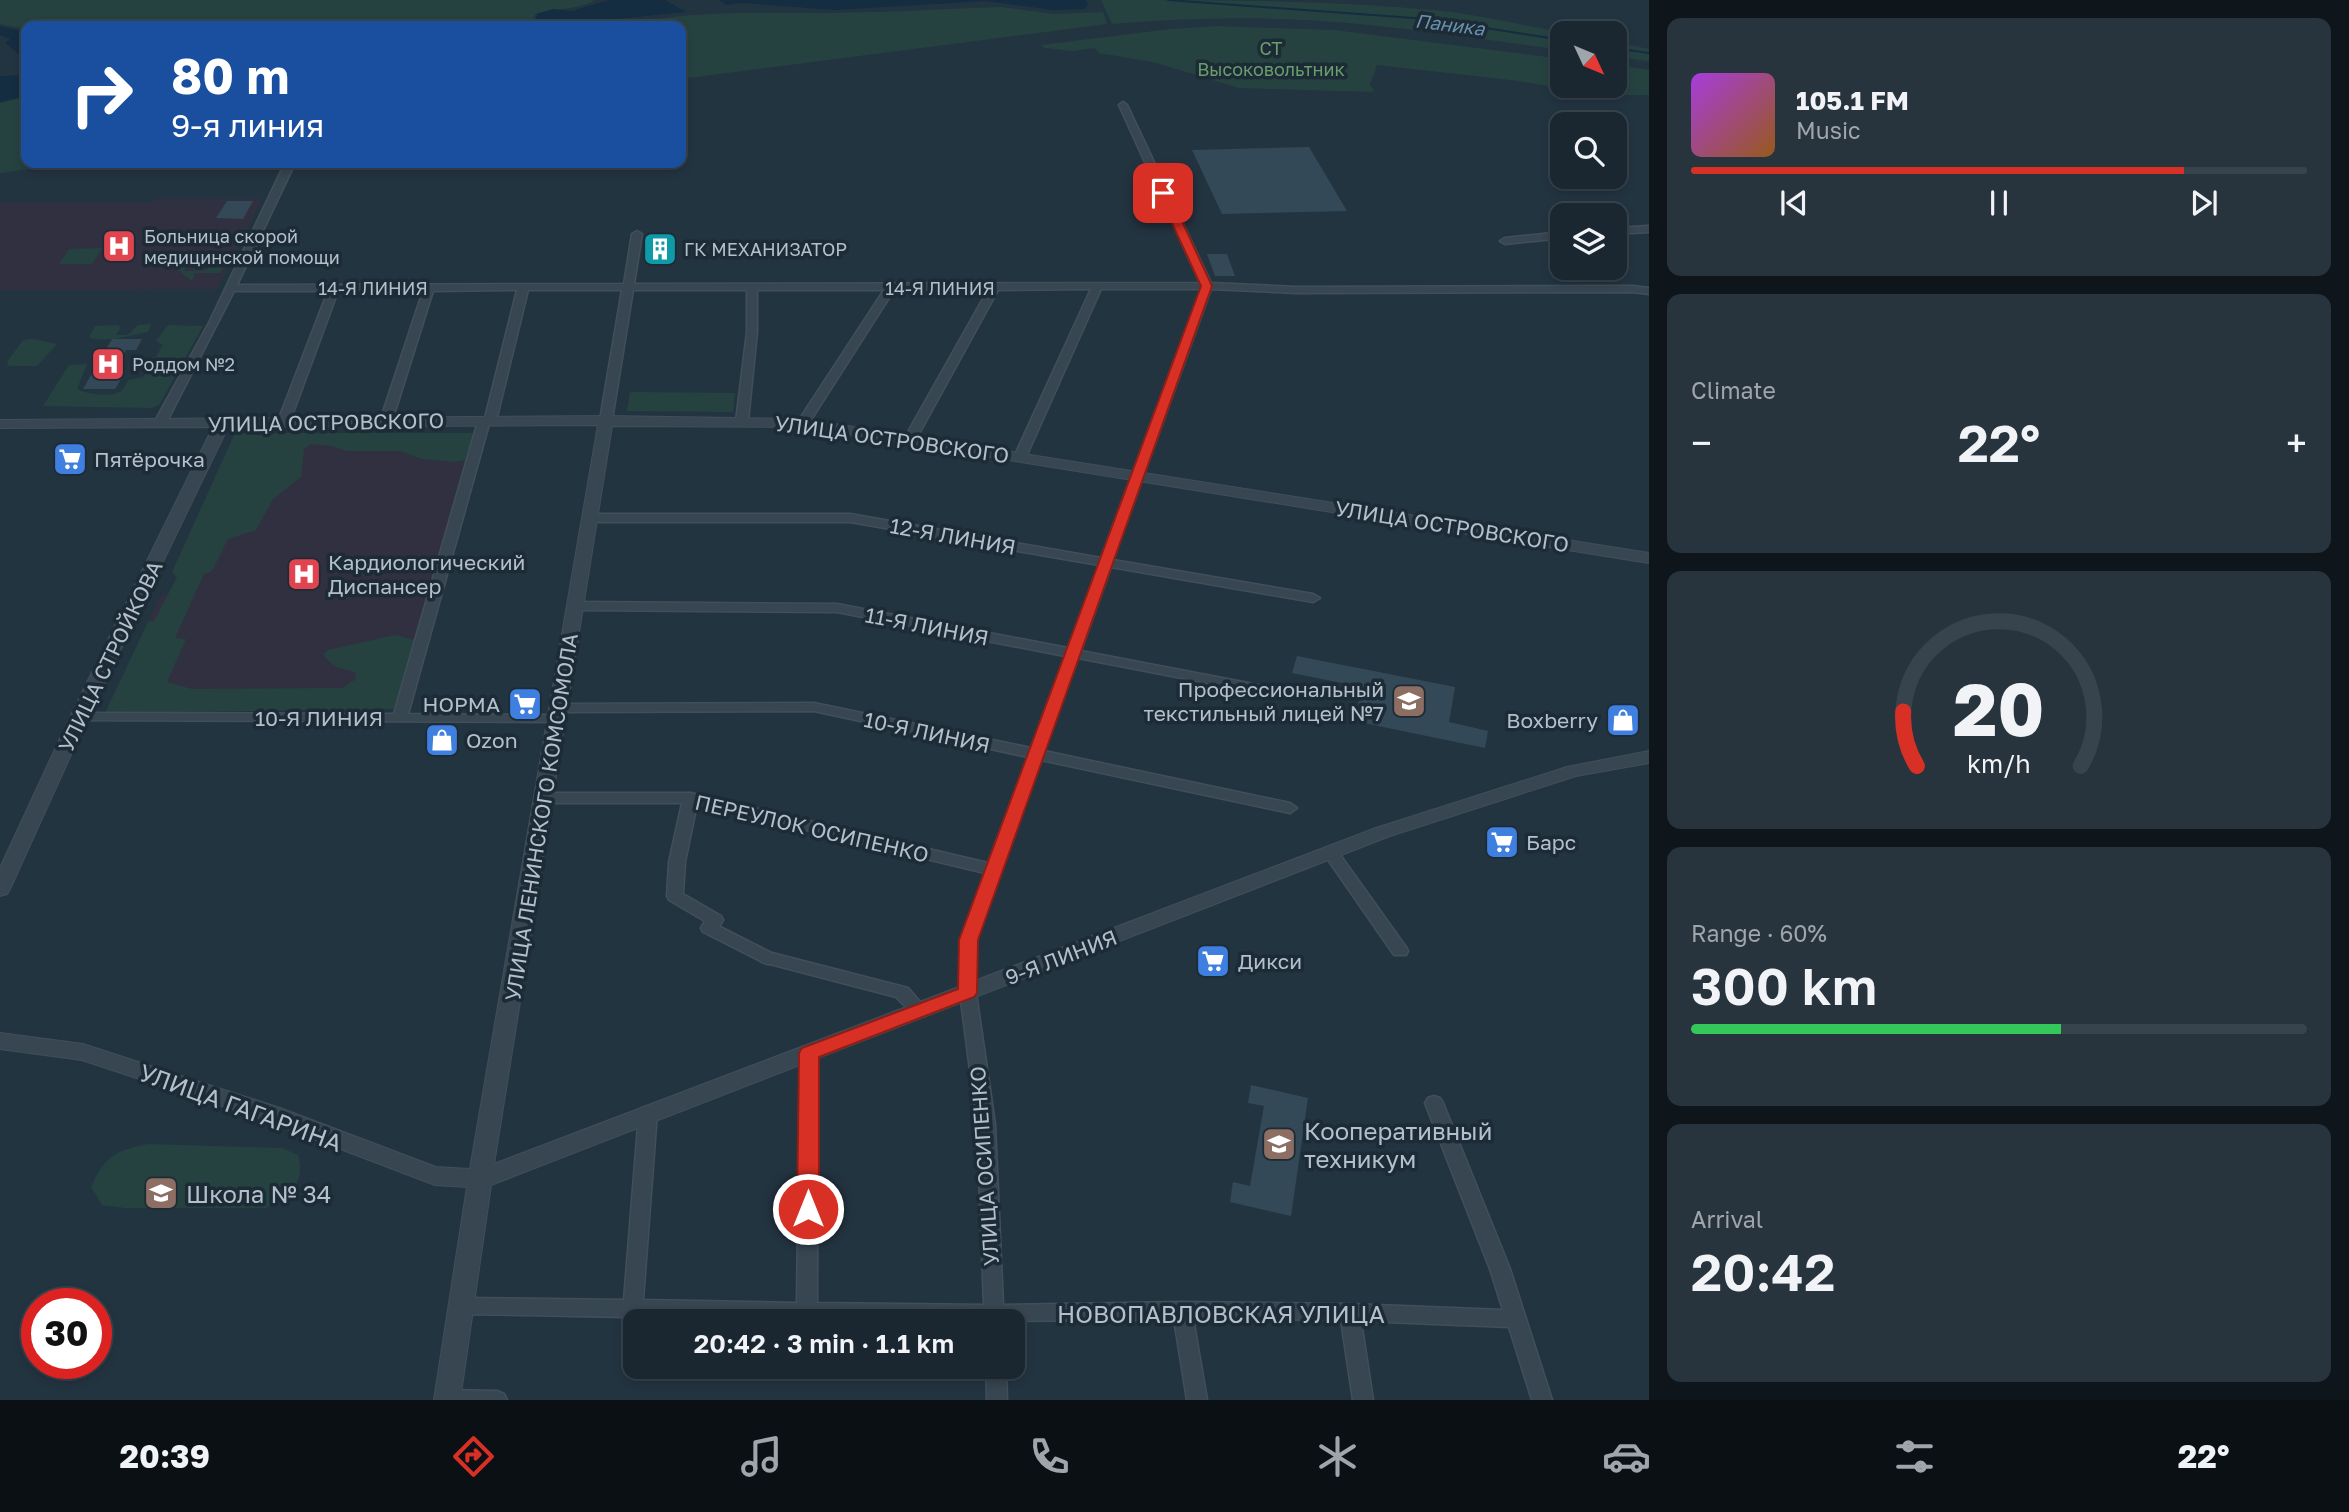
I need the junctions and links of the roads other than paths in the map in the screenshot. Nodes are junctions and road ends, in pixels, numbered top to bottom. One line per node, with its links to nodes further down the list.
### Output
1 (1123, 106): 8 (street)
2 (288, 168): 9 (street)
3 (1649, 229): 4 (street)
4 (1627, 230)
5 (637, 234): 17 (street, УЛИЦА ЛЕНИНСКОГО КОМСОМОЛА)
6 (1550, 236): 7 (street)
7 (1505, 241)
8 (1207, 286): 16 (street, 14-Я ЛИНИЯ); 18 (street, 14-Я ЛИНИЯ); 30 (street, УЛИЦА ОСИПЕНКО)
9 (230, 288): 10 (street, 14-Я ЛИНИЯ); 24 (street)
10 (334, 288): 11 (street, 14-Я ЛИНИЯ); 19 (street)
11 (429, 288): 12 (street, 14-Я ЛИНИЯ); 20 (street)
12 (523, 288): 17 (street, 14-Я ЛИНИЯ); 21 (street)
13 (752, 288): 14 (street, 14-Я ЛИНИЯ); 17 (street, 14-Я ЛИНИЯ); 23 (street)
14 (890, 288): 15 (street, 14-Я ЛИНИЯ); 25 (street)
15 (994, 288): 16 (street, 14-Я ЛИНИЯ); 28 (street)
16 (1097, 288): 29 (street)
17 (627, 289): 22 (street, УЛИЦА ЛЕНИНСКОГО КОМСОМОЛА)
18 (1649, 291)
19 (284, 421): 20 (street, УЛИЦА ОСТРОВСКОГО); 27 (street, УЛИЦА ОСТРОВСКОГО)
20 (386, 421): 21 (street, УЛИЦА ОСТРОВСКОГО)
21 (487, 421): 22 (street, УЛИЦА ОСТРОВСКОГО); 40 (street)
22 (606, 421): 23 (street, УЛИЦА ОСТРОВСКОГО); 31 (street, УЛИЦА ЛЕНИНСКОГО КОМСОМОЛА)
23 (742, 421): 25 (street, УЛИЦА ОСТРОВСКОГО)
24 (160, 423): 26 (street, УЛИЦА ОСТРОВСКОГО); 27 (street, УЛИЦА ОСТРОВСКОГО)
25 (803, 423): 28 (street, УЛИЦА ОСТРОВСКОГО)
26 (0, 424)
27 (222, 424): 39 (street, УЛИЦА СТРОЙКОВА)
28 (909, 439): 29 (street, УЛИЦА ОСТРОВСКОГО)
29 (1020, 457): 30 (street, УЛИЦА ОСТРОВСКОГО)
30 (1138, 476): 32 (street, УЛИЦА ОСТРОВСКОГО); 33 (street, УЛИЦА ОСИПЕНКО)
31 (590, 518): 33 (street, 12-Я ЛИНИЯ); 35 (street, УЛИЦА ЛЕНИНСКОГО КОМСОМОЛА)
32 (1649, 558)
33 (1108, 563): 34 (street, 12-Я ЛИНИЯ); 36 (street, УЛИЦА ОСИПЕНКО)
34 (1313, 598)
35 (576, 606): 36 (street, 11-Я ЛИНИЯ); 38 (street, УЛИЦА ЛЕНИНСКОГО КОМСОМОЛА)
36 (1074, 654): 37 (street, 11-Я ЛИНИЯ); 41 (street, УЛИЦА ОСИПЕНКО)
37 (1275, 692)
38 (559, 714): 40 (street, 10-Я ЛИНИЯ); 41 (street, 10-Я ЛИНИЯ); 43 (street, УЛИЦА ЛЕНИНСКОГО КОМСОМОЛА)
39 (79, 717): 40 (street, 10-Я ЛИНИЯ); 48 (street, УЛИЦА СТРОЙКОВА)
40 (400, 718)
41 (1036, 755): 45 (street, 10-Я ЛИНИЯ); 47 (street, УЛИЦА ОСИПЕНКО)
42 (1649, 757): 46 (street, 9-Я ЛИНИЯ)
43 (545, 798): 44 (street, ПЕРЕУЛОК ОСИПЕНКО); 58 (street, УЛИЦА ЛЕНИНСКОГО КОМСОМОЛА)
44 (691, 798): 47 (street, ПЕРЕУЛОК ОСИПЕНКО); 49 (street)
45 (1290, 808)
46 (1331, 853): 50 (street); 52 (street, 9-Я ЛИНИЯ)
47 (994, 870): 52 (street, УЛИЦА ОСИПЕНКО)
48 (0, 889)
49 (709, 928): 51 (street)
50 (1400, 951)
51 (768, 958): 53 (street)
52 (968, 993): 53 (street, 9-Я ЛИНИЯ); 62 (street, УЛИЦА ОСИПЕНКО)
53 (920, 1011): 55 (street, 9-Я ЛИНИЯ)
54 (0, 1041): 58 (street, УЛИЦА ГАГАРИНА)
55 (809, 1053): 57 (street, 9-Я ЛИНИЯ); 61 (street)
56 (1434, 1103): 66 (street)
57 (648, 1113): 58 (street, 9-Я ЛИНИЯ); 60 (street)
58 (480, 1179): 59 (street, УЛИЦА ЛЕНИНСКОГО КОМСОМОЛА)
59 (462, 1306): 60 (street, НОВОПАВЛОВСКАЯ УЛИЦА); 68 (street, УЛИЦА ЛЕНИНСКОГО КОМСОМОЛА)
60 (634, 1309)
61 (807, 1309)
62 (994, 1309)
63 (1182, 1310): 64 (street, НОВОПАВЛОВСКАЯ УЛИЦА); 65 (street, НОВОПАВЛОВСКАЯ УЛИЦА); 71 (street)
64 (1350, 1312): 66 (street, НОВОПАВЛОВСКАЯ УЛИЦА); 72 (street)
65 (1025, 1317)
66 (1517, 1320): 73 (street)
67 (996, 1379): 70 (street)
68 (447, 1399): 69 (street)
69 (498, 1400)
70 (997, 1400)
71 (1197, 1400)
72 (1363, 1400)
73 (1542, 1400)

